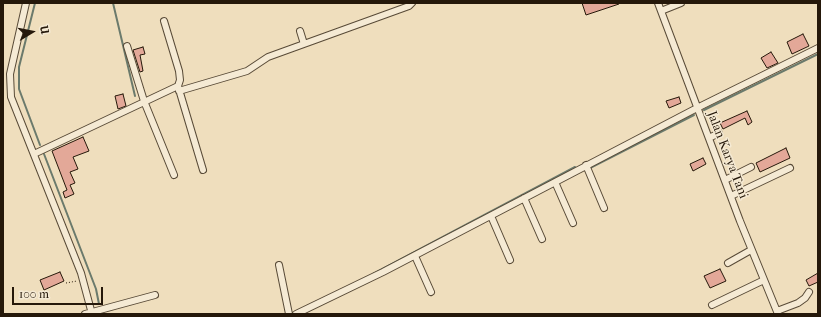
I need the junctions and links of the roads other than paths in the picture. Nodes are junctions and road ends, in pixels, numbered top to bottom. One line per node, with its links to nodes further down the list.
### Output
1 (26, 3): 16 (street)
2 (412, 3): 8 (street)
3 (658, 3): 5 (street, Jalan Karya Tani)
4 (681, 3): 5 (street)
5 (661, 11): 13 (street, Jalan Karya Tani)
6 (164, 21): 11 (street)
7 (300, 31): 8 (street)
8 (304, 44): 11 (street)
9 (127, 46): 12 (street)
10 (818, 48): 13 (street)
11 (179, 89): 12 (street); 20 (street)
12 (144, 101): 16 (street); 21 (street)
13 (697, 108): 15 (street, Jalan Karya Tani); 17 (street)
14 (718, 133): 15 (street)
15 (708, 138): 22 (street, Jalan Karya Tani)
16 (34, 154): 40 (street)
17 (586, 166): 23 (street); 26 (street)
18 (751, 167): 22 (street)
19 (790, 168): 24 (street)
20 (203, 170)
21 (174, 175)
22 (725, 180): 24 (street, Jalan Karya Tani)
23 (555, 182): 25 (street); 28 (street)
24 (730, 196): 30 (street, Jalan Karya Tani)
25 (524, 198): 27 (street); 29 (street)
26 (604, 208)
27 (491, 216): 31 (street); 32 (street)
28 (573, 223)
29 (542, 239)
30 (751, 250): 33 (street); 35 (street, Jalan Karya Tani)
31 (415, 256): 36 (street); 44 (street)
32 (510, 260)
33 (728, 263)
34 (279, 266): 43 (street)
35 (764, 280): 39 (street); 41 (street, Jalan Karya Tani)
36 (431, 292)
37 (809, 292): 41 (street)
38 (155, 295): 40 (street)
39 (712, 305)
40 (92, 313): 42 (street)
41 (777, 313)
42 (85, 314)
43 (289, 314)
44 (296, 314)

